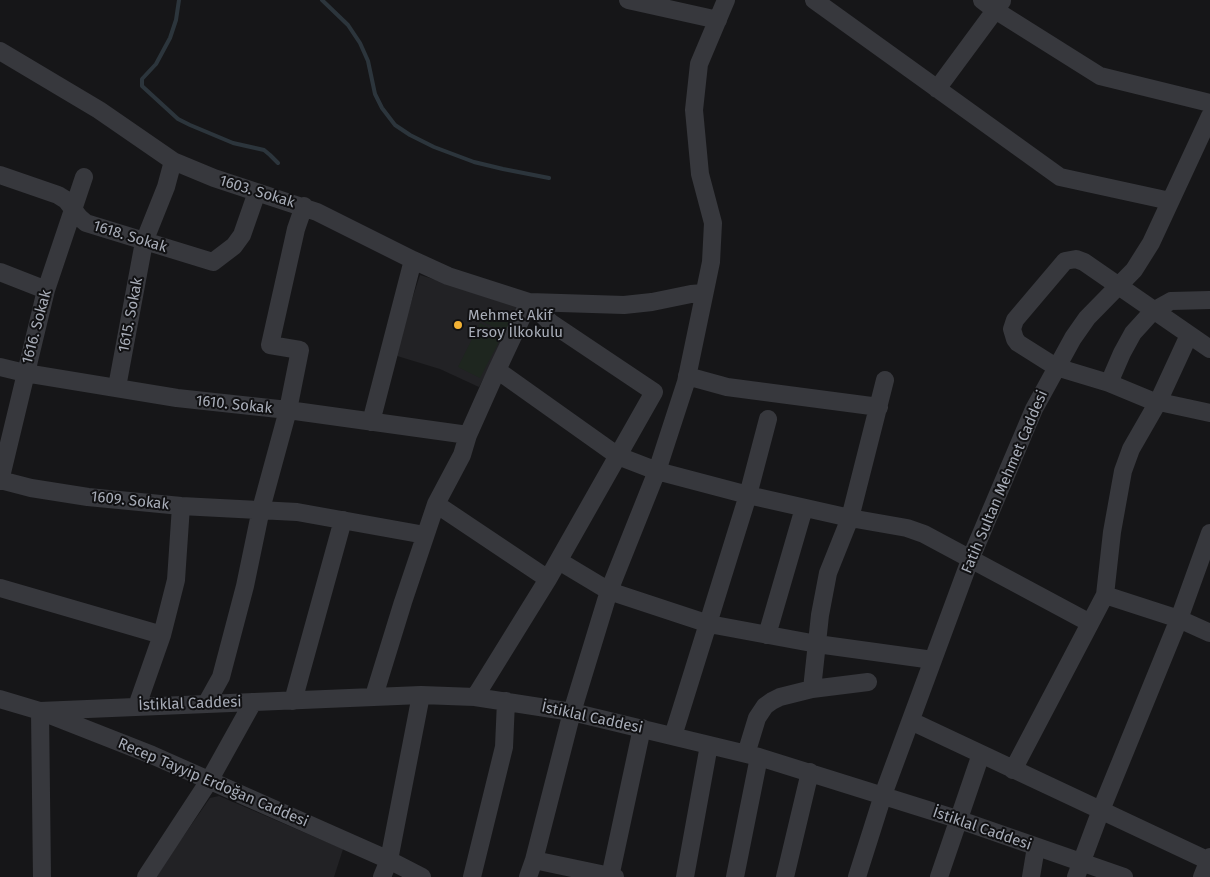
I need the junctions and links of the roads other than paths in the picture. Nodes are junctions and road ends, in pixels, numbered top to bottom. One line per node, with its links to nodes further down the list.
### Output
1 (628, 0): 5 (street)
2 (726, 0): 5 (street)
3 (814, 0): 7 (street)
4 (993, 3): 7 (street); 8 (street)
5 (718, 20): 22 (street)
6 (0, 51): 10 (street, 1603. Sokak)
7 (937, 89): 14 (street)
8 (1210, 103)
9 (1210, 116): 14 (street, Fatih Sultan Mehmet Caddesi)
10 (173, 161): 13 (street, 1603. Sokak); 17 (street, 1615. Sokak)
11 (0, 175): 16 (street, 1618. Sokak)
12 (84, 177): 16 (street, 1616. Sokak)
13 (257, 192): 15 (street, 1603. Sokak); 17 (street, 1618. Sokak)
14 (1170, 201): 20 (street, Fatih Sultan Mehmet Caddesi)
15 (304, 206): 18 (street, 1603. Sokak); 38 (street)
16 (74, 208): 17 (street, 1618. Sokak); 21 (street, 1616. Sokak)
17 (144, 242): 35 (street, 1615. Sokak)
18 (413, 260): 24 (street, 1603. Sokak); 41 (street)
19 (0, 272): 21 (street)
20 (1119, 287): 25 (street); 29 (street, Fatih Sultan Mehmet Caddesi); 29 (street)
21 (46, 290): 31 (street, 1616. Sokak)
22 (704, 293): 24 (street); 32 (street)
23 (1210, 300): 25 (street)
24 (529, 302): 30 (street); 43 (street)
25 (1153, 310): 26 (street); 34 (street)
26 (1189, 335): 27 (street); 36 (street)
27 (1210, 350)
28 (0, 367): 31 (street, 1610. Sokak)
29 (1056, 367): 34 (street); 55 (street, Fatih Sultan Mehmet Caddesi)
30 (497, 370): 42 (street); 43 (street)
31 (25, 373): 35 (street, 1610. Sokak); 45 (street, 1616. Sokak)
32 (687, 376): 37 (street); 44 (street)
33 (885, 380): 37 (street)
34 (1109, 383): 36 (street)
35 (117, 387): 38 (street, 1610. Sokak)
36 (1158, 402): 39 (street); 60 (street)
37 (879, 407): 51 (street)
38 (288, 410): 41 (street, 1610. Sokak); 50 (street)
39 (1210, 413)
40 (768, 419): 46 (street)
41 (371, 422): 42 (street, 1610. Sokak)
42 (468, 435): 47 (street)
43 (618, 456): 44 (street); 56 (street)
44 (657, 471): 46 (street); 59 (street)
45 (0, 480): 48 (street, 1609. Sokak)
46 (748, 495): 49 (street); 63 (street)
47 (436, 504): 54 (street); 57 (street)
48 (181, 506): 50 (street, 1609. Sokak); 65 (street)
49 (804, 508): 51 (street); 66 (street)
50 (261, 510): 52 (street, 1609. Sokak); 78 (street)
51 (850, 518): 55 (street); 67 (street)
52 (343, 520): 54 (street, 1609. Sokak); 75 (street)
53 (1210, 533): 61 (street)
54 (425, 536): 72 (street)
55 (970, 560): 62 (street); 68 (street, Fatih Sultan Mehmet Caddesi)
56 (559, 561): 57 (street); 59 (street)
57 (548, 579): 73 (street)
58 (0, 588): 65 (street)
59 (609, 590): 63 (street); 81 (street)
60 (1105, 595): 61 (street); 62 (street)
61 (1178, 619): 64 (street); 92 (street)
62 (1090, 623): 88 (street)
63 (709, 624): 66 (street); 84 (street)
64 (1210, 633)
65 (162, 635): 79 (street)
66 (767, 635): 67 (street)
67 (817, 644): 68 (street); 70 (street)
68 (933, 660): 82 (street, Fatih Sultan Mehmet Caddesi)
69 (868, 682): 70 (street)
70 (812, 689): 87 (street)
71 (420, 695): 72 (street, İstiklal Caddesi); 73 (street, İstiklal Caddesi); 96 (street)
72 (374, 696): 75 (street, İstiklal Caddesi)
73 (474, 697): 77 (street, İstiklal Caddesi)
74 (0, 699): 80 (street, Recep Tayyip Erdoğan Caddesi)
75 (293, 701): 76 (street, İstiklal Caddesi)
76 (253, 702): 78 (street, İstiklal Caddesi); 90 (street)
77 (506, 702): 81 (street, İstiklal Caddesi); 103 (street)
78 (206, 704): 79 (street, İstiklal Caddesi)
79 (137, 706): 80 (street, İstiklal Caddesi)
80 (40, 711): 90 (street, Recep Tayyip Erdoğan Caddesi); 99 (street)
81 (572, 712): 83 (street, İstiklal Caddesi); 97 (street)
82 (910, 721): 86 (street); 91 (street, Fatih Sultan Mehmet Caddesi)
83 (642, 728): 84 (street, İstiklal Caddesi); 105 (street)
84 (673, 736): 85 (street, İstiklal Caddesi)
85 (709, 745): 87 (street, İstiklal Caddesi); 106 (street)
86 (981, 754): 88 (street); 93 (street)
87 (753, 755): 89 (street, İstiklal Caddesi); 107 (street)
88 (1013, 770): 92 (street)
89 (810, 772): 91 (street, İstiklal Caddesi); 108 (street)
90 (209, 781): 96 (street, Recep Tayyip Erdoğan Caddesi); 100 (street)
91 (883, 795): 93 (street, İstiklal Caddesi); 109 (street, Fatih Sultan Mehmet Caddesi)
92 (1101, 810): 95 (street); 98 (street)
93 (957, 819): 94 (street, İstiklal Caddesi); 110 (street)
94 (1036, 847): 98 (street, İstiklal Caddesi); 111 (street)
95 (1209, 859): 113 (street)
96 (388, 860): 101 (street); 102 (street, Recep Tayyip Erdoğan Caddesi)
97 (534, 860): 104 (street); 105 (street)
98 (1078, 870): 112 (street, İstiklal Caddesi)
99 (44, 876)
100 (146, 877)
101 (382, 877)
102 (422, 877)
103 (472, 877)
104 (528, 877)
105 (612, 877)
106 (685, 877)
107 (735, 877)
108 (785, 877)
109 (857, 877)
110 (939, 877)
111 (1030, 877)
112 (1124, 877)
113 (1202, 877)

